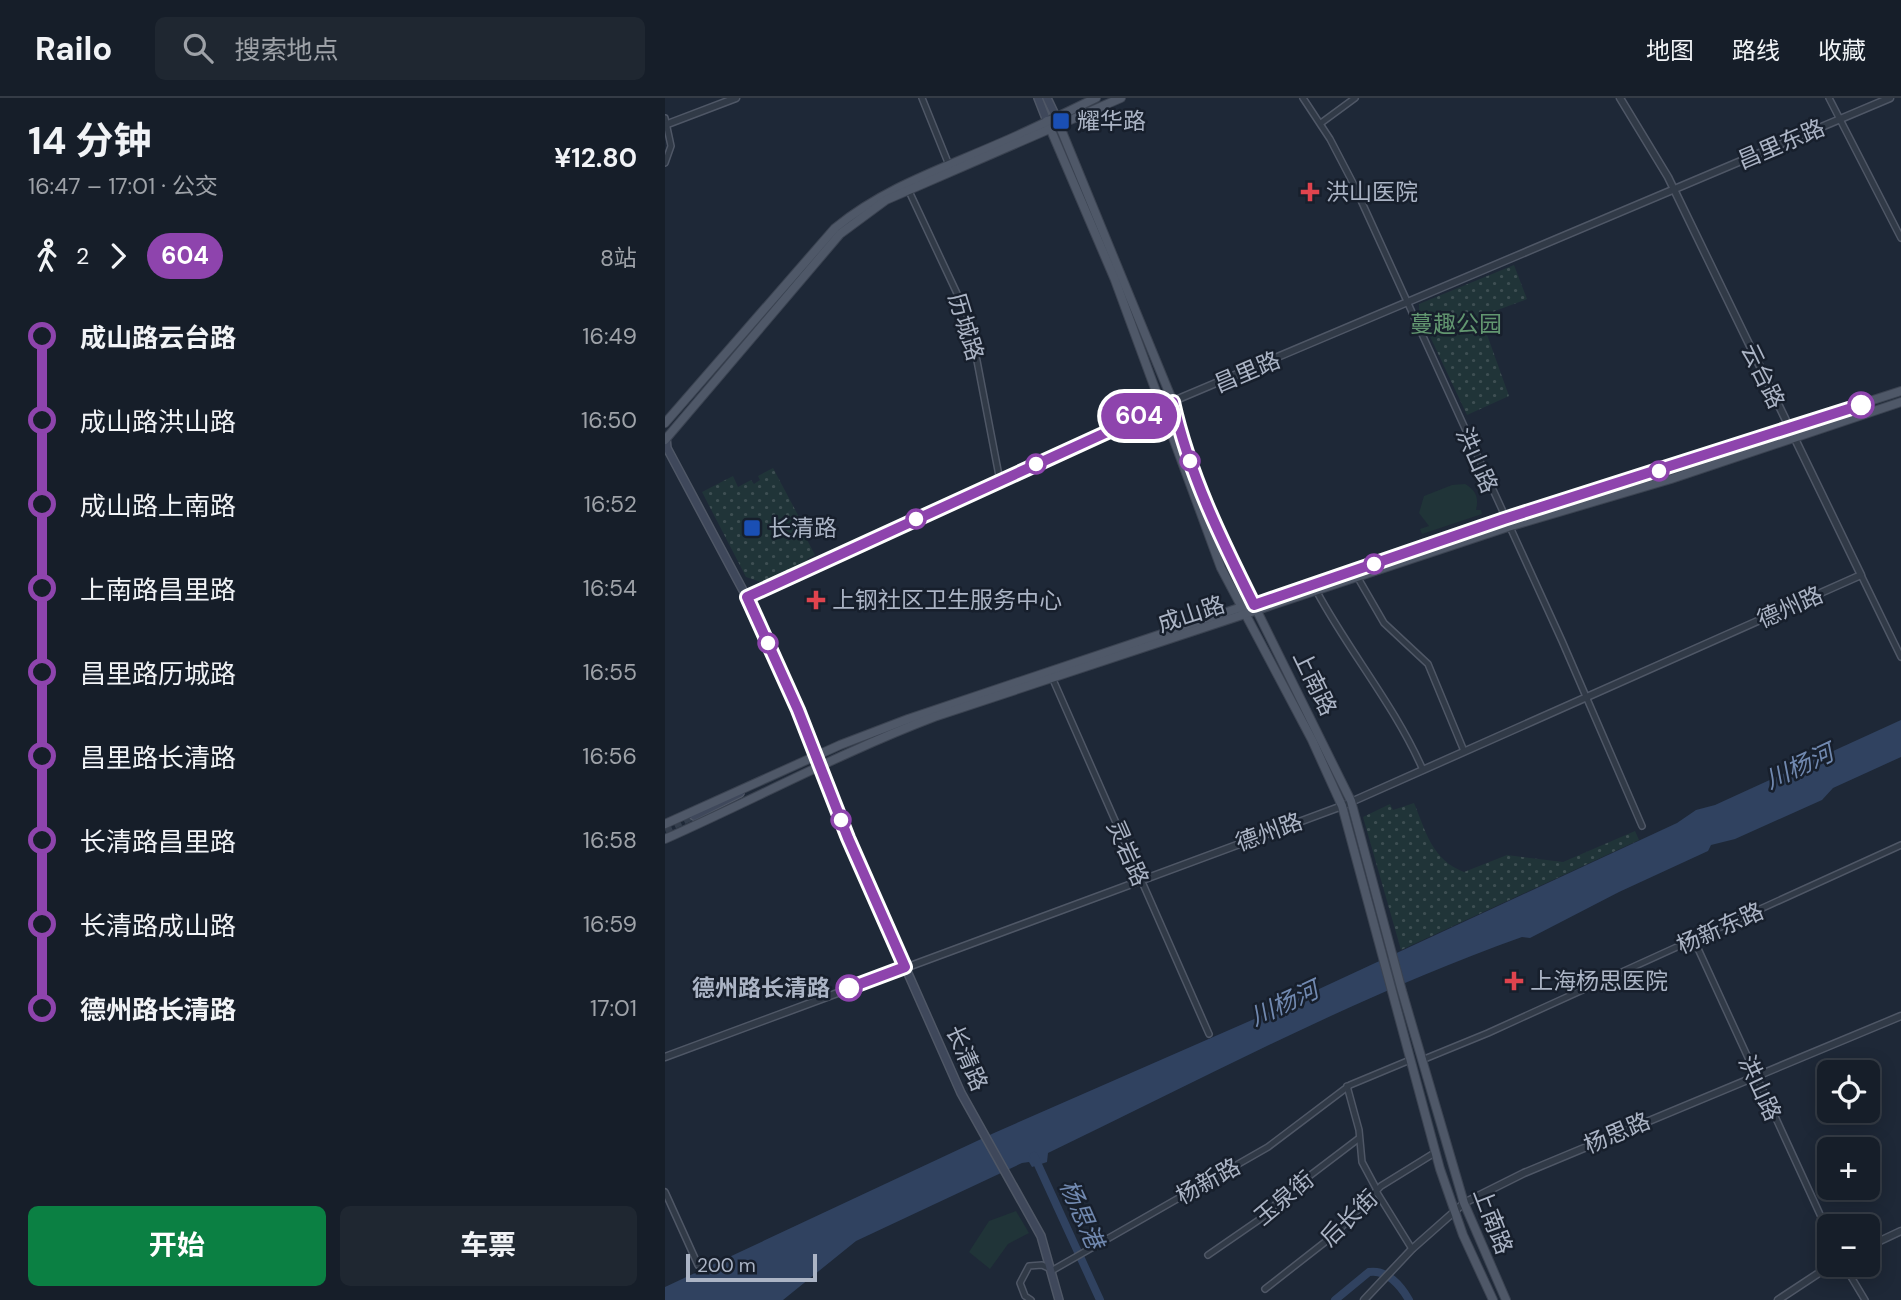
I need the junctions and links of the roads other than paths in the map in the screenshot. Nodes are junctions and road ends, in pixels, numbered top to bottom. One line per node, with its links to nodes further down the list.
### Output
1 (736, 98): 14 (street)
2 (922, 98): 17 (street)
3 (1038, 98): 15 (main road, 上南路)
4 (1047, 98): 15 (main road, 上南路)
5 (1096, 98): 15 (main road)
6 (1121, 98): 15 (main road)
7 (1303, 98): 13 (street, 洪山路)
8 (1355, 98): 13 (street)
9 (1621, 98): 19 (street, 云台路)
10 (1829, 98): 12 (street)
11 (1890, 98): 12 (street, 昌里东路)
12 (1840, 119): 19 (street, 昌里东路); 20 (street)
13 (1321, 122): 21 (street, 洪山路)
14 (666, 123): 16 (street)
15 (1053, 124): 17 (main road); 18 (main road); 23 (main road, 上南路); 25 (main road, 上南路)
16 (665, 163)
17 (949, 165): 18 (main road)
18 (907, 187): 26 (main road); 28 (main road); 29 (street, 历城路)
19 (1673, 190): 21 (street, 昌里路); 27 (street, 云台路)
20 (1901, 238)
21 (1408, 303): 23 (street, 昌里路); 30 (street, 洪山路)
22 (1901, 391): 27 (main road, 成山路)
23 (1173, 402): 25 (street, 昌里路); 35 (main road, 上南路)
24 (1901, 402): 27 (main road, 成山路)
25 (1163, 407): 29 (street, 昌里路); 36 (main road, 上南路)
26 (665, 423)
27 (1791, 433): 30 (main road, 成山路); 31 (street, 云台路)
28 (666, 442): 34 (main road, 长清路)
29 (1000, 481): 34 (street, 昌里路)
30 (1506, 523): 32 (main road, 成山路); 35 (main road, 成山路); 39 (street, 洪山路)
31 (1861, 575): 37 (street, 云台路); 39 (street, 德州路)
32 (1358, 578): 33 (main road, 成山路); 40 (street)
33 (1317, 592): 35 (main road, 成山路); 43 (street)
34 (747, 597): 41 (main road, 长清路)
35 (1256, 608): 36 (main road, 成山路); 45 (main road, 上南路)
36 (1243, 612): 38 (main road, 成山路); 46 (main road, 上南路)
37 (1901, 657)
38 (1051, 676): 41 (main road, 成山路); 42 (main road, 成山路); 52 (street, 灵岩路)
39 (1585, 698): 40 (street, 德州路); 49 (street, 洪山路)
40 (1464, 751): 43 (street, 德州路)
41 (817, 756): 42 (main road, 长清路); 44 (main road, 成山路)
42 (821, 766): 47 (main road, 成山路); 54 (main road, 长清路)
43 (1423, 770): 45 (street, 德州路)
44 (747, 790): 47 (main road); 48 (main road, 成山路)
45 (1352, 801): 46 (street, 德州路); 59 (main road, 上南路)
46 (1342, 806): 52 (street, 德州路); 58 (main road, 上南路)
47 (738, 807): 50 (main road, 成山路)
48 (665, 824)
49 (1642, 826)
50 (665, 839)
51 (1901, 845): 53 (street, 杨新东路)
52 (1140, 880): 54 (street, 德州路); 56 (street, 灵岩路)
53 (1694, 940): 59 (street, 杨新东路); 60 (street, 洪山路)
54 (905, 967): 57 (street, 德州路); 74 (main road, 长清路)
55 (1901, 1016): 60 (street, 杨思路)
56 (1209, 1034)
57 (665, 1057)
58 (1410, 1060): 61 (street, 杨新路); 63 (main road, 上南路)
59 (1422, 1060): 66 (main road, 上南路)
60 (1755, 1076): 66 (street, 杨思路); 68 (street, 洪山路)
61 (1347, 1086): 62 (street); 74 (street, 杨新路)
62 (1358, 1139): 64 (street); 72 (street, 玉泉街)
63 (1436, 1152): 64 (street, 后长街); 67 (main road, 上南路)
64 (1376, 1191): 71 (street); 77 (street, 后长街)
65 (665, 1192): 73 (street)
66 (1464, 1203): 67 (street, 杨思路); 82 (main road, 上南路)
67 (1454, 1211): 71 (street, 杨思路); 81 (main road, 上南路)
68 (1820, 1214)
69 (1901, 1231): 70 (street)
70 (1880, 1241)
71 (1412, 1249): 80 (street, 杨思路)
72 (1208, 1255)
73 (698, 1265)
74 (1052, 1270): 78 (street, 杨新路); 79 (main road, 长清路)
75 (1817, 1275): 83 (street)
76 (1851, 1277): 84 (street)
77 (1265, 1289)
78 (1025, 1299)
79 (1059, 1300)
80 (1364, 1300)
81 (1493, 1300)
82 (1506, 1300)
83 (1778, 1300)
84 (1865, 1300)

